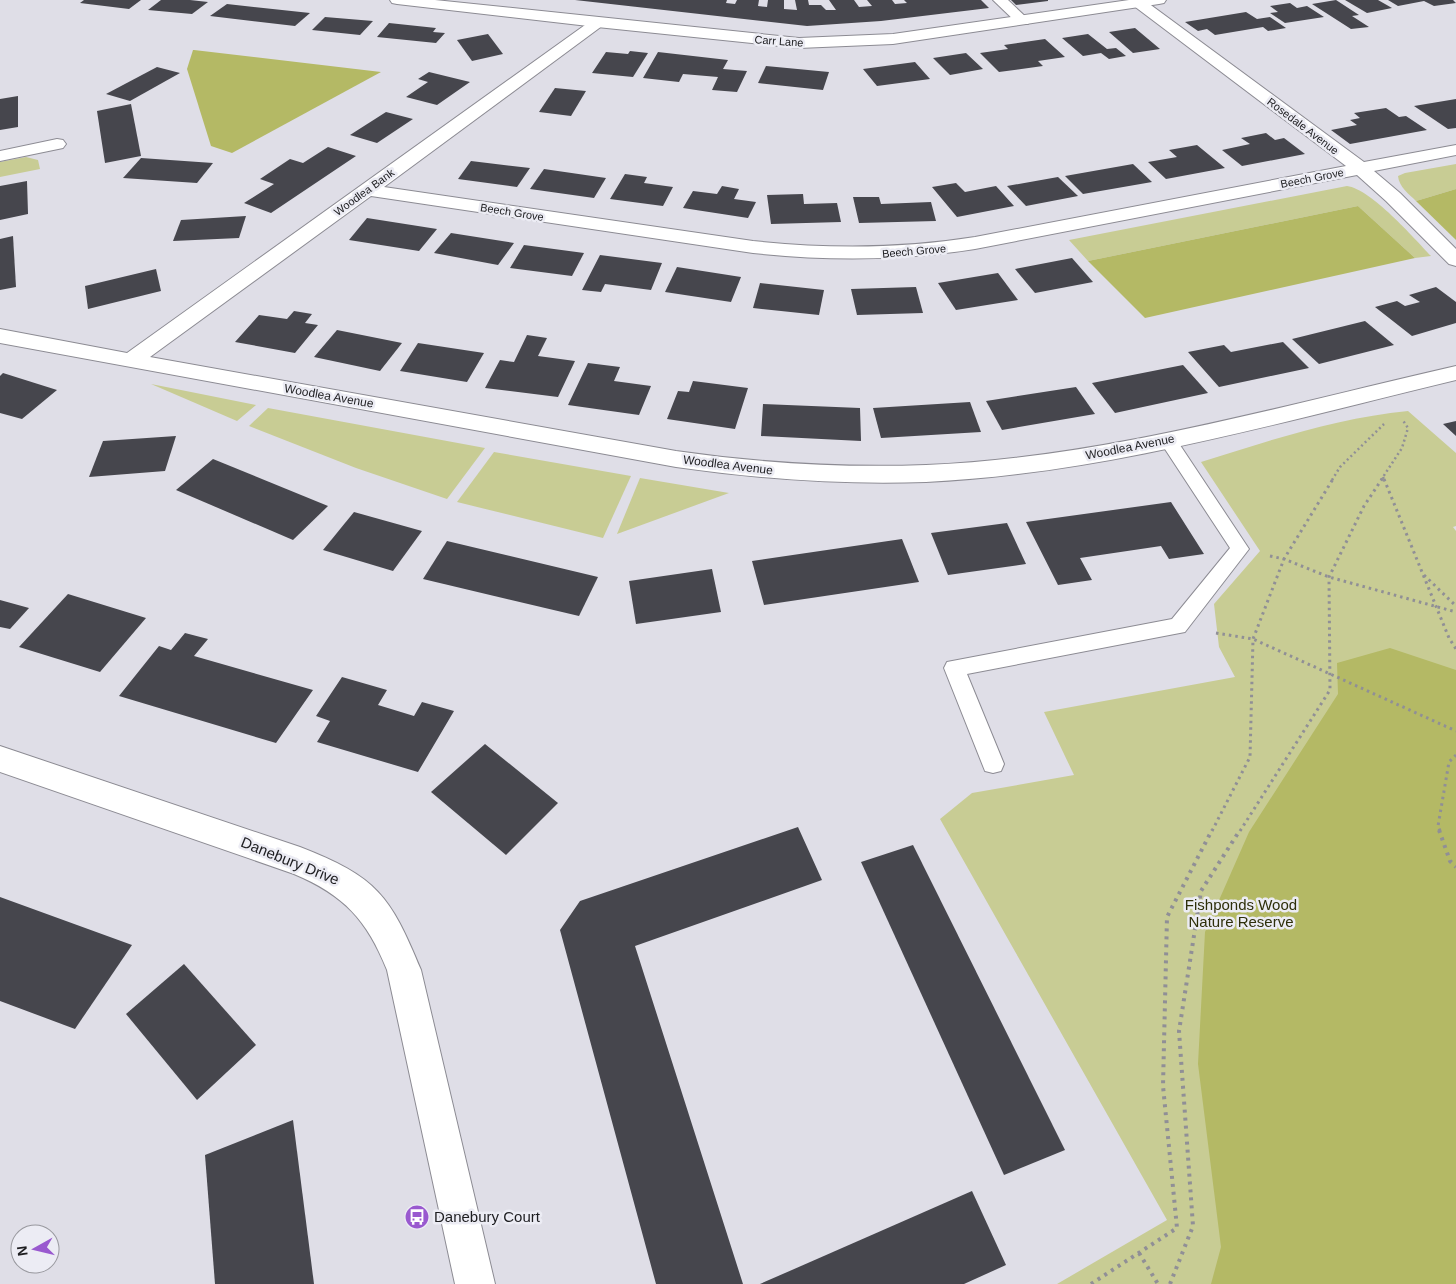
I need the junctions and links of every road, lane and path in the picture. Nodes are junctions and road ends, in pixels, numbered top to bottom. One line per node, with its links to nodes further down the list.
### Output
1 (397, 0): 6 (street, Carr Lane)
2 (1000, 0): 5 (street)
3 (1159, 0): 4 (street, Carr Lane)
4 (1139, 3): 5 (street, Carr Lane); 10 (street, Rosedale Avenue)
5 (1023, 21): 6 (street, Carr Lane)
6 (597, 23): 11 (street, Woodlea Bank)
7 (57, 145): 9 (street)
8 (1456, 150): 10 (street, Beech Grove)
9 (0, 156)
10 (1360, 169): 11 (street, Beech Grove); 12 (street, Rosedale Avenue)
11 (367, 190): 14 (street, Woodlea Bank)
12 (1456, 260)
13 (0, 336): 14 (street, Woodlea Avenue)
14 (131, 360): 17 (street, Woodlea Avenue)
15 (1456, 373): 16 (street, Woodlea Avenue)
16 (1370, 393): 17 (street, Woodlea Avenue); 18 (path); 20 (path)
17 (1168, 440): 19 (lane)
18 (1383, 477): 21 (path); 22 (path)
19 (1240, 549): 20 (path); 26 (lane)
20 (1284, 559): 22 (path); 27 (path)
21 (1422, 574): 23 (path); 24 (path)
22 (1329, 577): 24 (path); 29 (path)
23 (1456, 606)
24 (1437, 608): 25 (path); 28 (path)
25 (1456, 612)
26 (1178, 626): 27 (path); 33 (lane)
27 (1253, 639): 29 (path); 35 (path)
28 (1456, 649)
29 (1329, 673): 30 (path); 39 (path)
30 (1456, 731)
31 (1456, 755): 34 (path)
32 (0, 759): 36 (street, Danebury Drive)
33 (993, 764)
34 (1456, 867)
35 (1139, 1253): 37 (path); 38 (path)
36 (475, 1284)
37 (1091, 1284)
38 (1158, 1284)
39 (1170, 1284)

